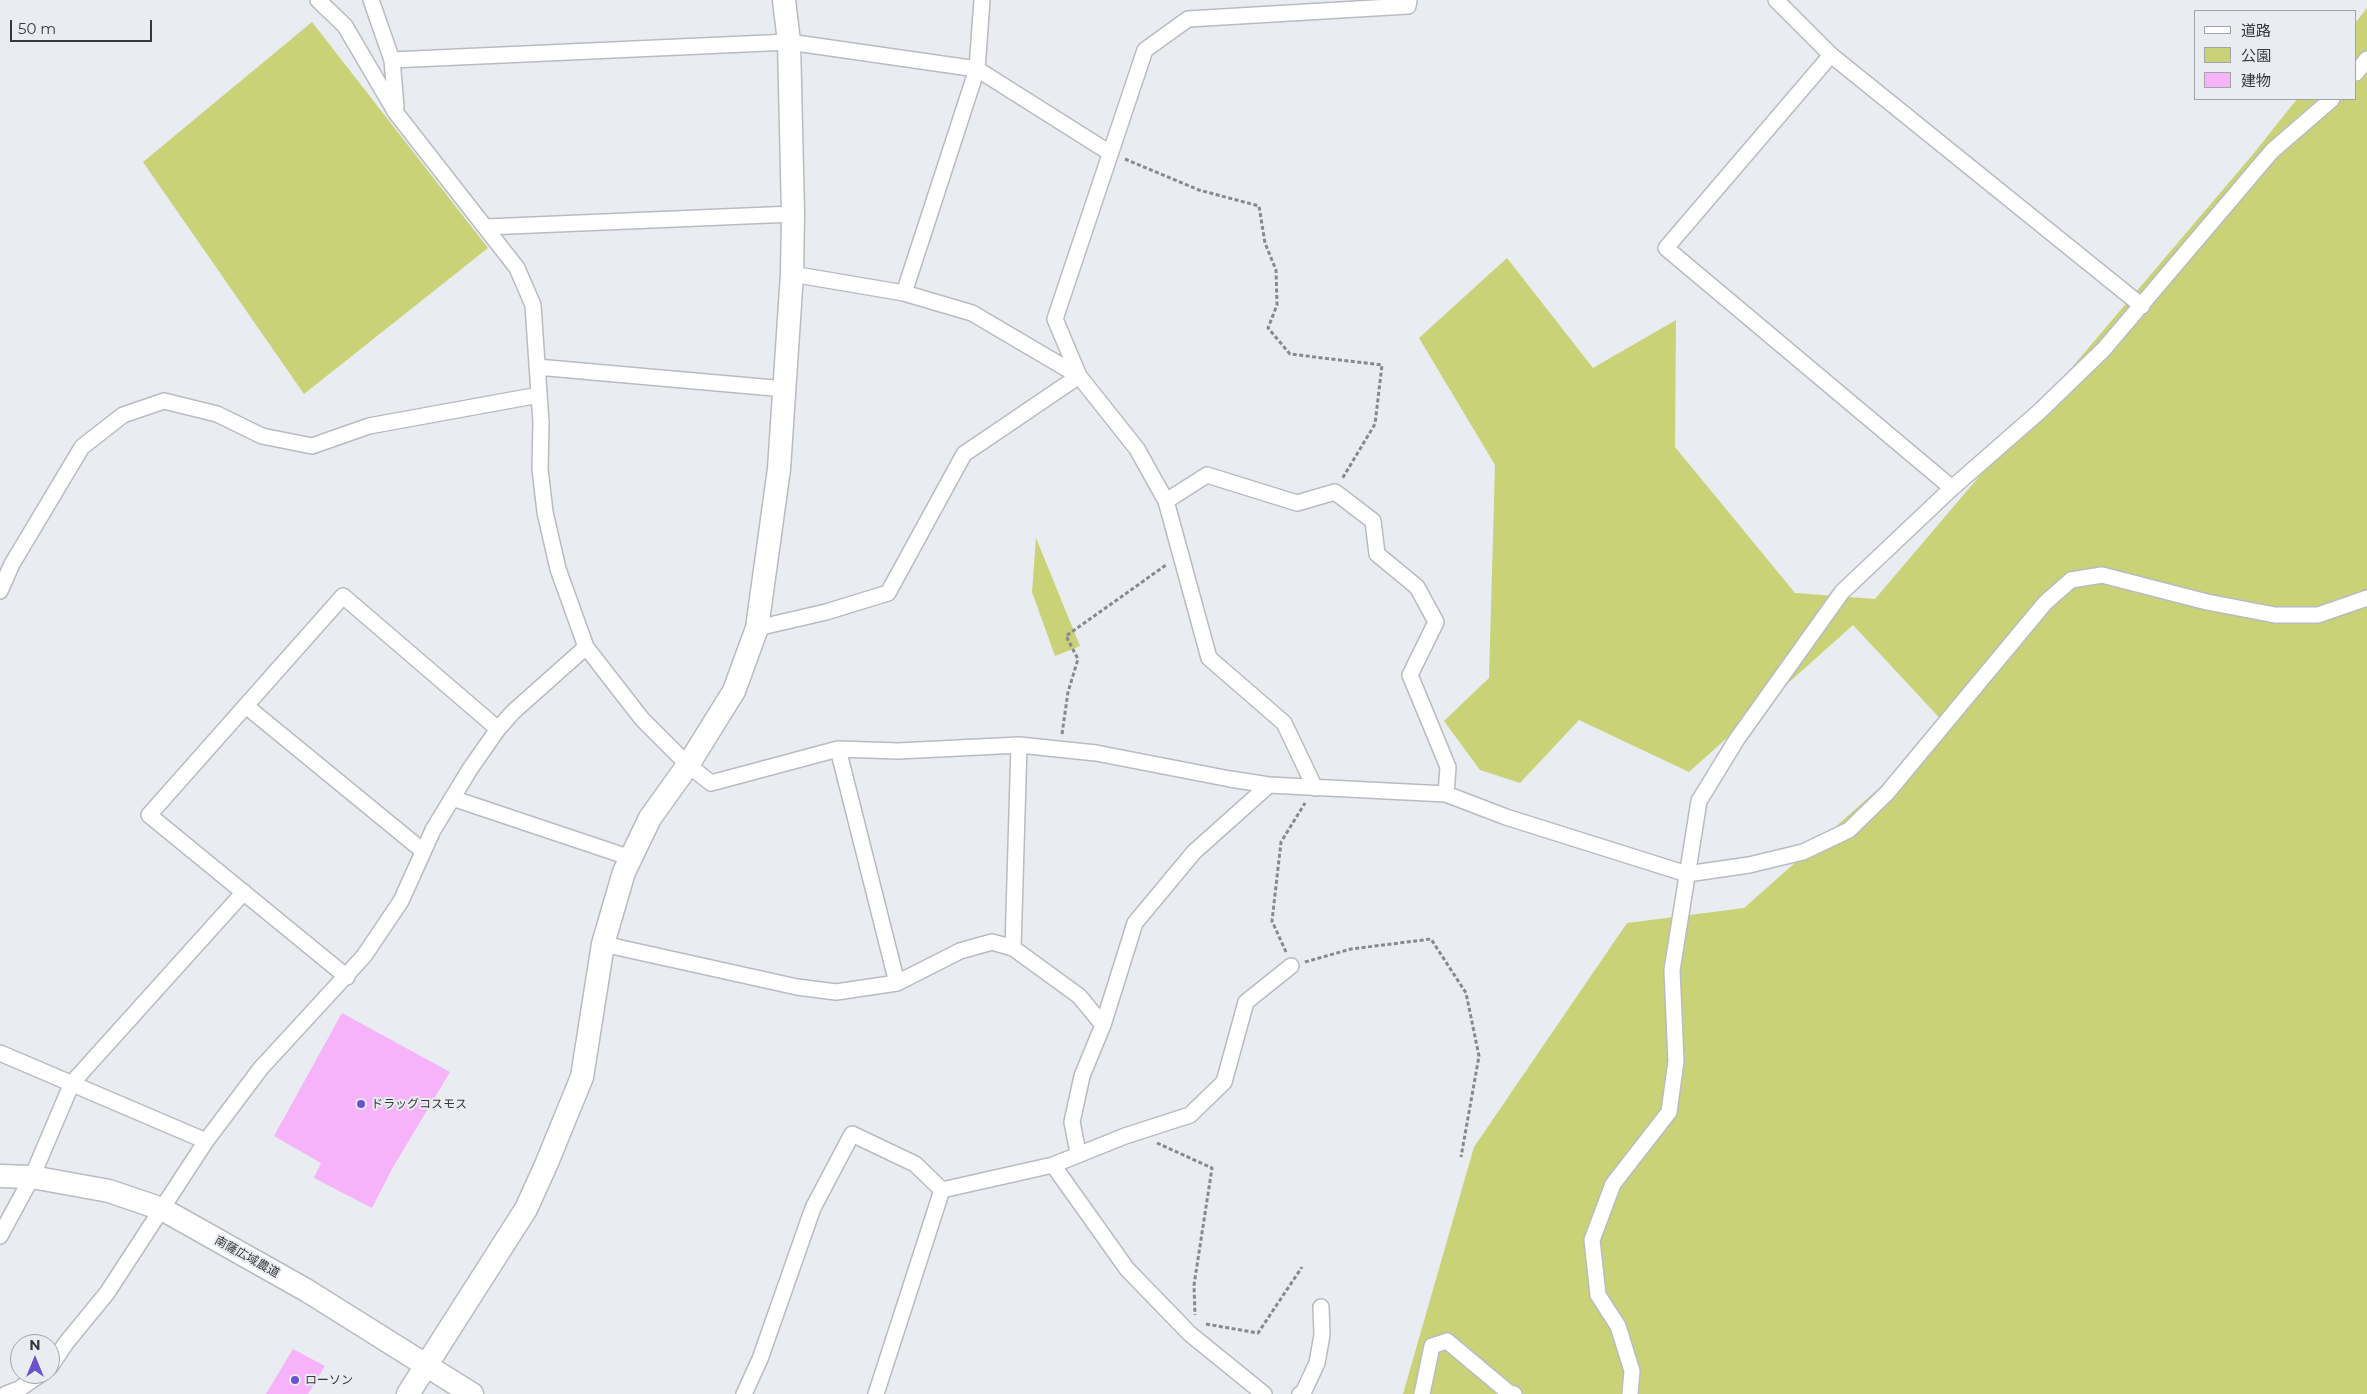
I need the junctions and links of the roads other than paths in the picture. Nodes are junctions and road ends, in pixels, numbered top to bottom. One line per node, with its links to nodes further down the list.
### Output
1 (318, 0): 14 (street)
2 (371, 0): 10 (street)
3 (784, 0): 7 (street)
4 (982, 0): 11 (street)
5 (1409, 0): 15 (street)
6 (1776, 0): 8 (street)
7 (789, 42): 10 (street); 11 (street); 16 (street)
8 (1832, 55): 20 (street); 25 (street)
9 (2367, 59): 12 (street)
10 (392, 60): 14 (street)
11 (977, 70): 15 (street); 19 (street)
12 (2357, 72)
13 (2331, 100): 20 (street)
14 (396, 113): 17 (street)
15 (1110, 153): 22 (street)
16 (793, 214): 17 (street); 18 (street)
17 (486, 227): 21 (street)
18 (792, 274): 19 (street); 23 (street)
19 (904, 293): 22 (street)
20 (2142, 306): 25 (street)
21 (537, 367): 23 (street); 24 (street)
22 (1079, 376): 26 (street); 29 (street)
23 (785, 389): 29 (street)
24 (539, 395): 27 (street); 30 (street)
25 (1952, 488): 42 (street)
26 (1166, 501): 37 (street); 38 (street)
27 (0, 591)
28 (2367, 598): 42 (street)
29 (757, 628): 35 (street)
30 (586, 647): 32 (street); 35 (street)
31 (246, 706): 32 (street); 40 (street); 43 (street)
32 (498, 729): 39 (street)
33 (1019, 745): 34 (street); 36 (street); 45 (street)
34 (838, 749): 35 (street); 48 (street)
35 (688, 765): 41 (street)
36 (1268, 785): 37 (street); 49 (street)
37 (1315, 788): 38 (street)
38 (1446, 794): 42 (street)
39 (452, 798): 40 (street); 41 (street)
40 (424, 851): 47 (street)
41 (631, 858): 44 (street)
42 (1687, 874): 73 (street)
43 (244, 892): 47 (street); 51 (street)
44 (603, 944): 48 (street); 62 (street)
45 (1013, 948): 48 (street); 49 (street)
46 (1291, 966): 53 (street)
47 (347, 977): 52 (street)
48 (897, 983)
49 (1103, 1025): 53 (street)
50 (0, 1053): 51 (street)
51 (72, 1083): 52 (street); 56 (street)
52 (206, 1141): 58 (street)
53 (1078, 1153): 54 (street)
54 (1053, 1165): 57 (street); 69 (street)
55 (0, 1176): 56 (street, 南薩広域農道)
56 (32, 1178): 58 (street, 南薩広域農道); 59 (street)
57 (942, 1190): 67 (street); 68 (street)
58 (162, 1210): 61 (street); 62 (street, 南薩広域農道)
59 (0, 1236)
60 (1321, 1307): 70 (street)
61 (60, 1352)
62 (427, 1366): 65 (street); 66 (street, 南薩広域農道)
63 (26, 1384): 64 (street)
64 (6, 1394)
65 (408, 1394)
66 (472, 1394)
67 (744, 1394)
68 (876, 1394)
69 (1264, 1394)
70 (1300, 1394)
71 (1422, 1394): 72 (street)
72 (1514, 1394)
73 (1630, 1394)

